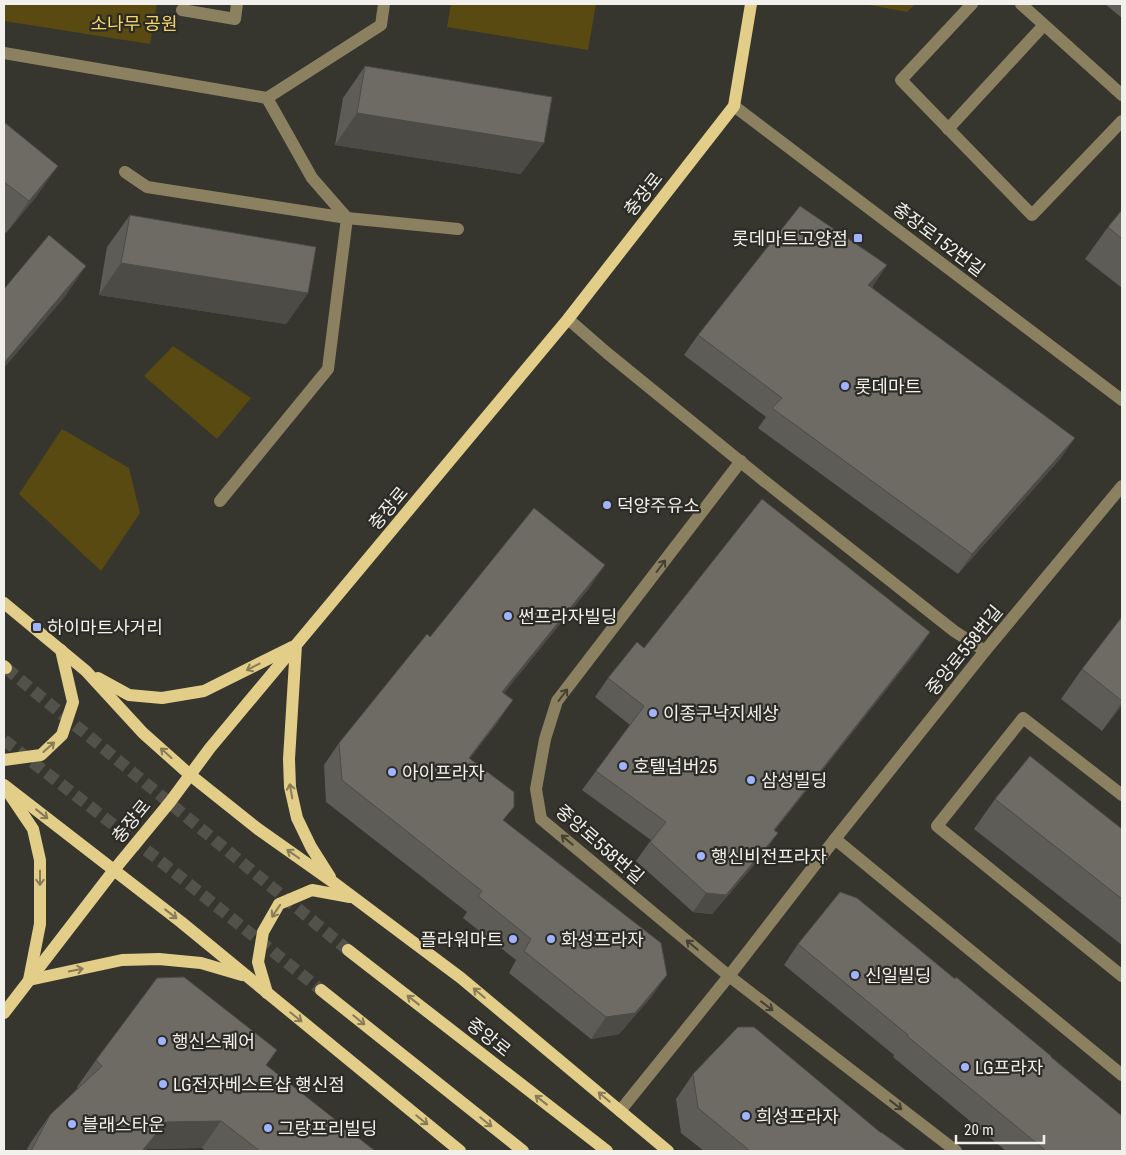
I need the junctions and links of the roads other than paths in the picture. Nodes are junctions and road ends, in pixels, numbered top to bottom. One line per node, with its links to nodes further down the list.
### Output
1 (237, 4): 6 (street)
2 (384, 4): 10 (street)
3 (751, 4): 11 (main road, 충장로)
4 (972, 4): 13 (street)
5 (1021, 4): 7 (street)
6 (182, 10)
7 (1044, 25): 9 (street); 13 (street)
8 (4, 53): 10 (street)
9 (1122, 94)
10 (267, 98): 15 (street)
11 (734, 106): 17 (main road, 충장로); 18 (street, 충장로152번길)
12 (1122, 121): 13 (street)
13 (948, 129)
14 (125, 172): 15 (street)
15 (347, 218): 16 (street); 21 (street)
16 (458, 229)
17 (568, 320): 19 (street); 23 (main road, 충장로)
18 (1122, 400)
19 (741, 461): 25 (street); 37 (street, 중앙로558번길, one-way to 19)
20 (1122, 486): 25 (street, 중앙로558번길)
21 (220, 501)
22 (4, 603): 24 (main road)
23 (296, 644): 26 (main road, one-way to 26); 28 (main road, 충장로); 33 (main road, one-way to 23)
24 (60, 650): 26 (main road); 27 (main road, one-way to 24)
25 (985, 651): 31 (street, 중앙로558번길)
26 (86, 671): 28 (main road, one-way to 26)
27 (4, 760)
28 (189, 774): 32 (main road, 충장로); 33 (main road, one-way to 28)
29 (4, 786): 32 (main road, one-way to 32); 39 (main road, one-way to 39)
30 (1122, 795): 38 (street)
31 (835, 839): 37 (street, 중앙로558번길); 43 (street)
32 (114, 870): 36 (main road, one-way to 36); 39 (main road, 충장로)
33 (333, 882): 34 (main road)
34 (352, 897): 41 (main road, one-way to 41); 44 (main road, one-way to 34)
35 (348, 950): 47 (main road, 중앙로, one-way to 35)
36 (247, 976): 39 (main road, one-way to 36); 41 (main road)
37 (729, 976): 44 (street, 중앙로558번길); 49 (street, one-way to 49)
38 (1122, 976)
39 (29, 980): 42 (main road, 충장로)
40 (321, 990): 46 (main road, one-way to 46)
41 (267, 994): 45 (main road, one-way to 45)
42 (4, 1013)
43 (1122, 1075)
44 (620, 1111): 48 (main road)
45 (460, 1151)
46 (523, 1151)
47 (607, 1151)
48 (668, 1151)
49 (956, 1151)

